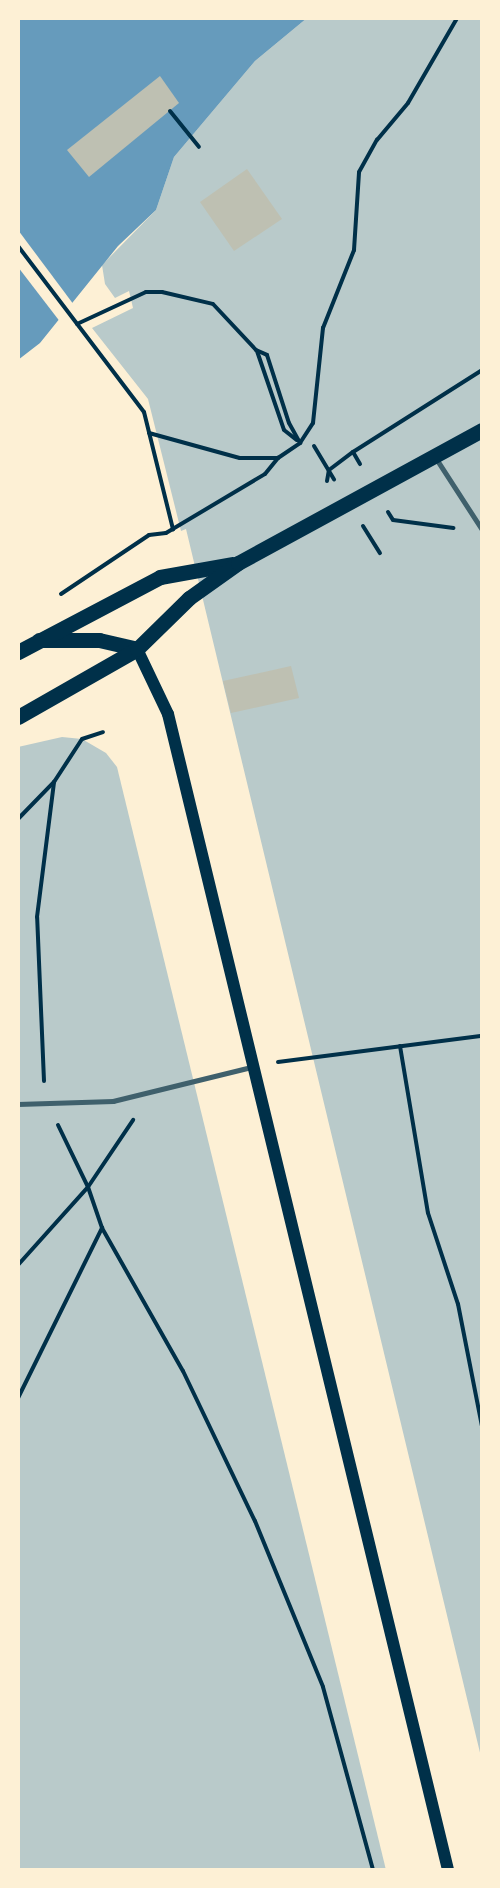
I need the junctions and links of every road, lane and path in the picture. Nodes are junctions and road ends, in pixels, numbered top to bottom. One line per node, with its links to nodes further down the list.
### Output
1 (456, 18): 10 (path)
2 (170, 111): 3 (path)
3 (199, 147)
4 (18, 246): 5 (path)
5 (76, 324): 6 (path); 9 (path)
6 (256, 350): 10 (path); 10 (path)
7 (482, 370): 12 (path)
8 (482, 430): 13 (main road)
9 (148, 432): 14 (path); 16 (path)
10 (300, 443): 14 (path)
11 (314, 446): 12 (path)
12 (353, 452): 15 (path)
13 (436, 457): 15 (main road); 18 (lane)
14 (278, 458): 16 (path)
15 (376, 489): 17 (path); 21 (main road)
16 (173, 529): 22 (path)
17 (459, 529)
18 (482, 529)
19 (376, 547): 20 (path)
20 (380, 553)
21 (237, 563): 23 (main road); 24 (main road)
22 (51, 601)
23 (36, 640): 24 (main road); 25 (main road)
24 (137, 649): 26 (main road); 32 (main road)
25 (18, 652)
26 (18, 717)
27 (103, 732): 28 (path)
28 (54, 782): 29 (path); 35 (path)
29 (18, 819)
30 (482, 1036): 31 (path)
31 (400, 1046): 32 (path); 40 (path)
32 (254, 1066): 33 (lane); 42 (main road)
33 (152, 1090): 35 (lane); 36 (path)
34 (18, 1104): 35 (lane)
35 (49, 1106): 36 (path)
36 (88, 1187): 37 (path); 38 (path)
37 (102, 1228): 39 (path); 41 (path)
38 (18, 1265)
39 (18, 1398)
40 (482, 1426)
41 (373, 1870)
42 (448, 1870)

